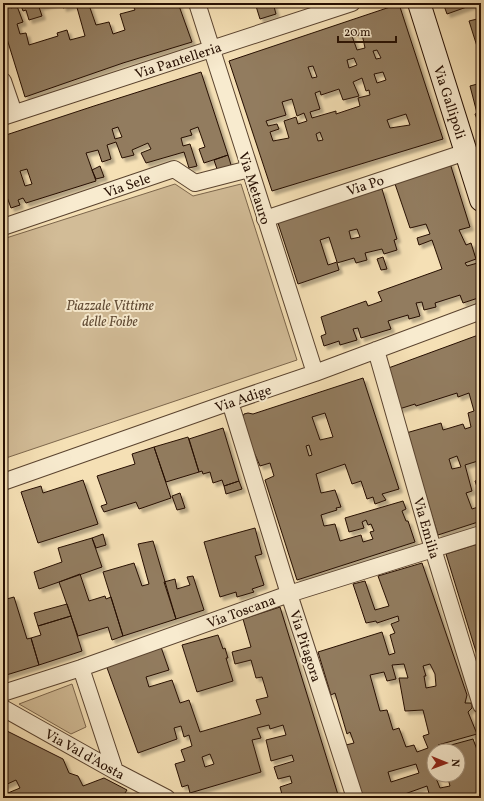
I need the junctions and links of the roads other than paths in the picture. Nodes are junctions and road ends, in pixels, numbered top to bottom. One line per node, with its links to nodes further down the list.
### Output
1 (197, 3): 4 (street, Via Metauro)
2 (352, 3): 4 (street, Via Pantelleria)
3 (419, 3): 7 (main road, Via Gallipoli)
4 (212, 49): 6 (street, Via Pantelleria); 8 (street, Via Metauro)
5 (3, 81): 6 (street)
6 (9, 115)
7 (466, 152): 9 (main road, Via Gallipoli); 10 (street, Via Po)
8 (249, 169): 10 (street, Via Metauro); 11 (street, Via Sele)
9 (481, 200)
10 (265, 219): 14 (street, Via Metauro)
11 (3, 226)
12 (481, 310): 13 (street, Via Adige)
13 (376, 350): 14 (street, Via Adige); 18 (street, Via Emilia)
14 (315, 373): 15 (street, Via Adige)
15 (230, 402): 16 (street, Via Adige); 19 (street, Via Pitagora)
16 (3, 482)
17 (481, 534): 18 (street, Via Toscana)
18 (433, 549): 19 (street, Via Toscana); 22 (street, Via Emilia)
19 (289, 594): 20 (street, Via Toscana); 26 (street, Via Pitagora)
20 (81, 668): 21 (street, Via Toscana); 24 (street)
21 (3, 693)
22 (481, 705)
23 (3, 708): 24 (street, Via Val d'Aosta)
24 (115, 771): 25 (street, Via Val d'Aosta)
25 (167, 798)
26 (356, 798)

